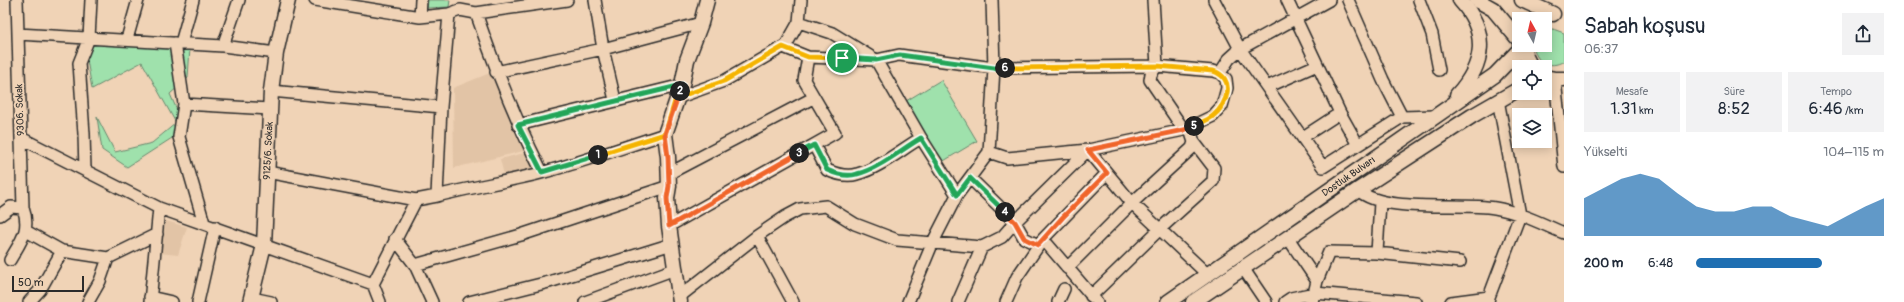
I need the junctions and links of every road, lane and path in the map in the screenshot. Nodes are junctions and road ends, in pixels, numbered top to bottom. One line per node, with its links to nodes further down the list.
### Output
1 (17, 0): 32 (street, 9306. Sokak)
2 (91, 0): 33 (street)
3 (138, 0): 34 (street)
4 (193, 0): 35 (street)
5 (239, 0): 36 (street)
6 (288, 0): 41 (main road, 9125/6. Sokak)
7 (315, 0): 27 (street)
8 (421, 0): 27 (street)
9 (566, 0): 24 (street)
10 (595, 0): 38 (street)
11 (707, 0): 30 (main road)
12 (801, 0): 29 (street)
13 (992, 0): 46 (street)
14 (1153, 0): 45 (street)
15 (1214, 0): 39 (street)
16 (1287, 0): 28 (street)
17 (1329, 0): 28 (street)
18 (1348, 0): 63 (street)
19 (1419, 0): 47 (street)
20 (1460, 0): 61 (main road)
21 (1478, 0): 31 (main road)
22 (1522, 0): 26 (main road)
23 (460, 5): 24 (street); 25 (street)
24 (476, 13): 48 (street)
25 (449, 14): 27 (street); 59 (street)
26 (1559, 14)
27 (420, 17)
28 (1296, 18): 39 (street); 44 (street)
29 (799, 22): 37 (street); 43 (street)
30 (701, 23): 38 (street); 53 (main road)
31 (1512, 32)
32 (18, 34): 33 (street); 68 (street, 9306. Sokak)
33 (89, 38): 34 (street); 76 (street)
34 (127, 39): 35 (street)
35 (178, 43): 36 (street); 58 (street)
36 (223, 46): 41 (street)
37 (783, 47): 42 (street); 53 (street)
38 (603, 49): 48 (street); 56 (street)
39 (1240, 49): 49 (street); 51 (street)
40 (1517, 52): 61 (main road, Dostluk Bulvarı)
41 (276, 53): 52 (main road, 9125/6. Sokak)
42 (808, 57): 43 (street); 55 (street)
43 (876, 60): 46 (street); 69 (street)
44 (1317, 65): 51 (street); 62 (street)
45 (1157, 66): 46 (street); 49 (street); 65 (street)
46 (994, 68): 74 (street)
47 (1439, 70)
48 (496, 72): 64 (street)
49 (1220, 73): 65 (street)
50 (1554, 78): 75 (street)
51 (1267, 88): 67 (street)
52 (271, 91): 59 (street); 60 (main road, 9125/6. Sokak)
53 (679, 92): 56 (street); 66 (main road)
54 (1512, 92): 57 (main road, Dostluk Bulvarı)
55 (813, 98): 71 (street); 81 (street)
56 (616, 100): 64 (street)
57 (1498, 100): 82 (main road, Dostluk Bulvarı); 91 (street)
58 (184, 104): 60 (street); 93 (street)
59 (441, 107): 84 (street)
60 (269, 109): 77 (main road, 9125/6. Sokak)
61 (1440, 112): 63 (street); 117 (main road, Dostluk Bulvarı)
62 (1340, 113): 67 (street); 72 (street)
63 (1402, 118): 72 (street)
64 (518, 125): 78 (street)
65 (1186, 129): 70 (street); 73 (street)
66 (665, 134): 78 (street); 81 (main road)
67 (1302, 136): 72 (street)
68 (21, 138): 76 (street); 88 (street, 9306. Sokak)
69 (921, 138): 71 (street); 83 (street)
70 (1194, 142): 87 (street); 96 (street)
71 (814, 145): 94 (street)
72 (1358, 145)
73 (1088, 150): 74 (street); 79 (street); 92 (street)
74 (990, 152): 80 (street)
75 (1564, 167)
76 (85, 170): 89 (street)
77 (267, 172): 85 (street); 105 (main road, 9125/6. Sokak)
78 (542, 172): 84 (street)
79 (1107, 173): 87 (street); 104 (street)
80 (970, 178): 83 (street); 92 (street)
81 (669, 180): 94 (main road); 113 (street)
82 (1358, 190): 86 (street); 101 (main road, Dostluk Bulvarı)
83 (957, 195): 103 (street)
84 (437, 196): 85 (street)
85 (416, 200): 102 (street)
86 (1380, 202): 91 (street); 109 (street)
87 (1132, 203): 96 (street); 114 (street)
88 (23, 208): 90 (street); 97 (street, 9306. Sokak)
89 (159, 208): 93 (street); 99 (street)
90 (0, 215)
91 (1520, 215): 98 (street); 125 (street)
92 (1015, 222): 104 (street); 107 (street)
93 (204, 224): 95 (street)
94 (669, 226): 106 (main road)
95 (214, 227): 105 (street); 131 (street)
96 (1161, 228): 117 (street); 124 (street)
97 (26, 231): 108 (street); 111 (street)
98 (1564, 233)
99 (157, 234): 110 (street); 122 (street)
100 (757, 236): 103 (street); 123 (street); 137 (street)
101 (1288, 238): 115 (main road, Dostluk Bulvarı); 118 (street)
102 (395, 239): 113 (street); 119 (street)
103 (934, 242): 107 (street); 138 (street)
104 (1041, 242): 114 (street); 140 (street)
105 (264, 244): 119 (street); 126 (main road, 9125/6. Sokak)
106 (672, 244): 116 (main road); 135 (street)
107 (982, 247): 139 (street)
108 (62, 251): 110 (street); 128 (street)
109 (1377, 253): 112 (street); 118 (street)
110 (108, 258): 129 (street)
111 (10, 260)
112 (1460, 262)
113 (415, 265): 134 (street)
114 (1067, 268): 124 (street)
115 (1243, 268): 127 (main road, Dostluk Bulvarı); 143 (street)
116 (675, 269): 123 (main road); 136 (street)
117 (1207, 274): 142 (main road, Dostluk Bulvarı)
118 (1317, 281): 121 (street)
119 (373, 284): 133 (street)
120 (1064, 289): 141 (street)
121 (1314, 297): 144 (street); 145 (street)
122 (150, 299): 130 (street)
123 (680, 299)
124 (1094, 299)
125 (1488, 299): 146 (street)
126 (251, 300): 132 (street)
127 (1199, 300)
128 (29, 302)
129 (88, 302)
130 (172, 302)
131 (198, 302)
132 (271, 302)
133 (380, 302)
134 (432, 302)
135 (469, 302)
136 (585, 302)
137 (793, 302)
138 (908, 302)
139 (958, 302)
140 (1006, 302)
141 (1058, 302)
142 (1168, 302)
143 (1266, 302)
144 (1285, 302)
145 (1416, 302)
146 (1451, 302)

